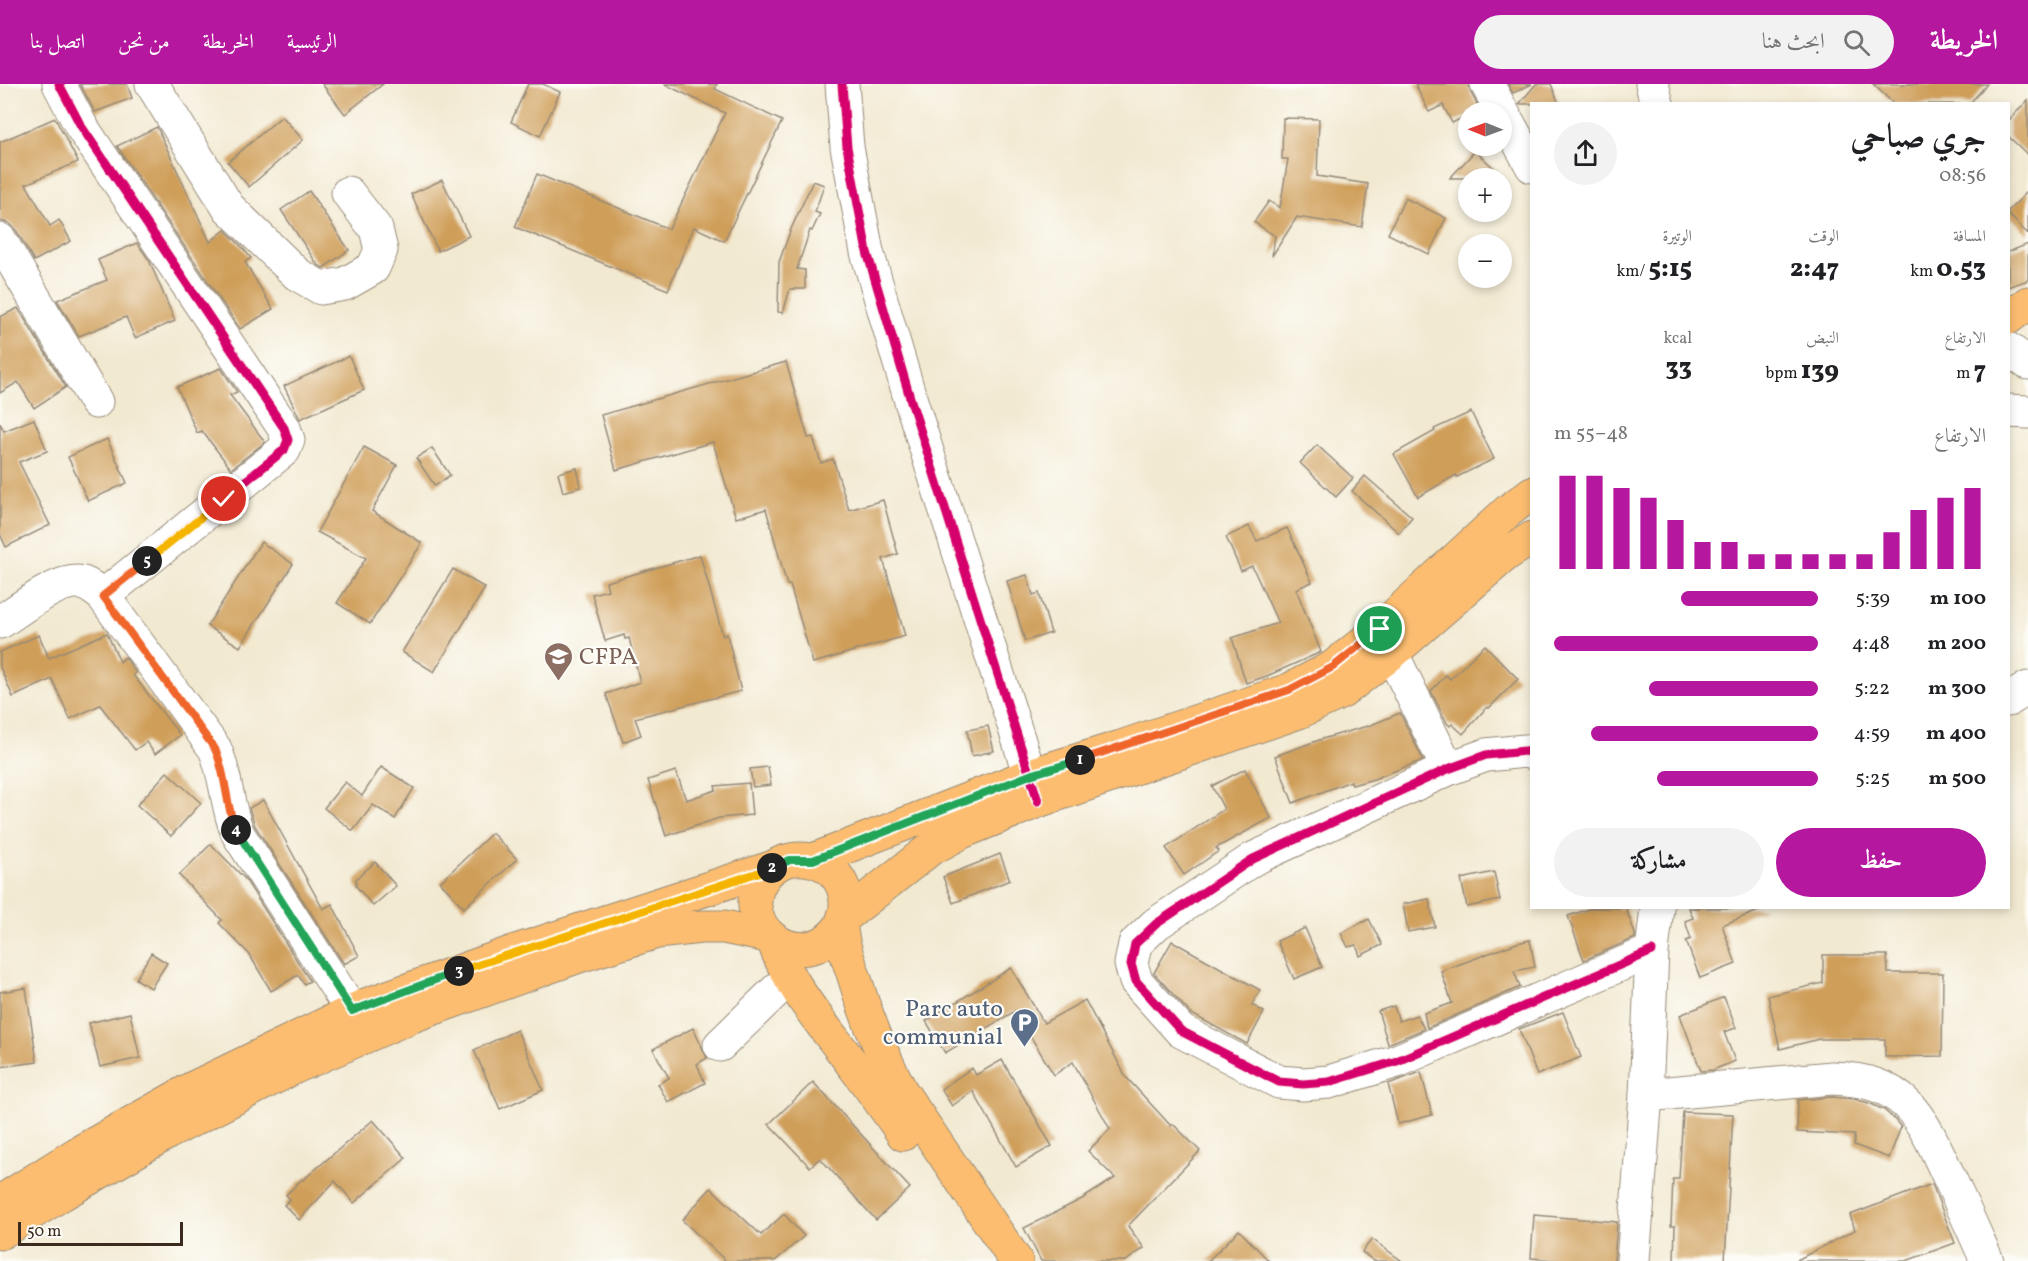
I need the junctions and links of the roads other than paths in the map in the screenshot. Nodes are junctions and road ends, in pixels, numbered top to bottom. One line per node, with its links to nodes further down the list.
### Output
1 (59, 84): 19 (street)
2 (152, 84): 8 (street)
3 (842, 84): 26 (street)
4 (1487, 84): 7 (street)
5 (1652, 84): 6 (street)
6 (1656, 102)
7 (1530, 162)
8 (348, 193)
9 (0, 240): 14 (street)
10 (2028, 303): 11 (main road)
11 (2010, 316)
12 (2010, 350): 13 (street)
13 (2028, 363)
14 (96, 402)
15 (2010, 411): 16 (street)
16 (2028, 412)
17 (1530, 494): 21 (main road)
18 (1530, 539): 21 (main road)
19 (103, 596): 20 (street); 34 (street)
20 (0, 622)
21 (1386, 641): 25 (street); 26 (main road)
22 (2028, 688): 23 (street)
23 (2010, 699)
24 (1530, 753): 25 (street)
25 (1448, 769): 32 (street)
26 (1034, 788): 27 (main road); 30 (main road)
27 (813, 860): 28 (main road); 30 (main road)
28 (774, 867): 31 (main road); 34 (main road)
29 (1657, 909): 32 (street)
30 (842, 922): 31 (main road); 40 (main road)
31 (771, 938): 33 (main road); 38 (main road)
32 (1652, 951): 36 (street)
33 (789, 978): 35 (street); 39 (main road)
34 (352, 1011): 37 (main road)
35 (720, 1045)
36 (1646, 1095): 41 (street); 42 (street)
37 (0, 1202)
38 (0, 1233)
39 (988, 1261)
40 (1016, 1261)
41 (1633, 1261)
42 (1987, 1261)

